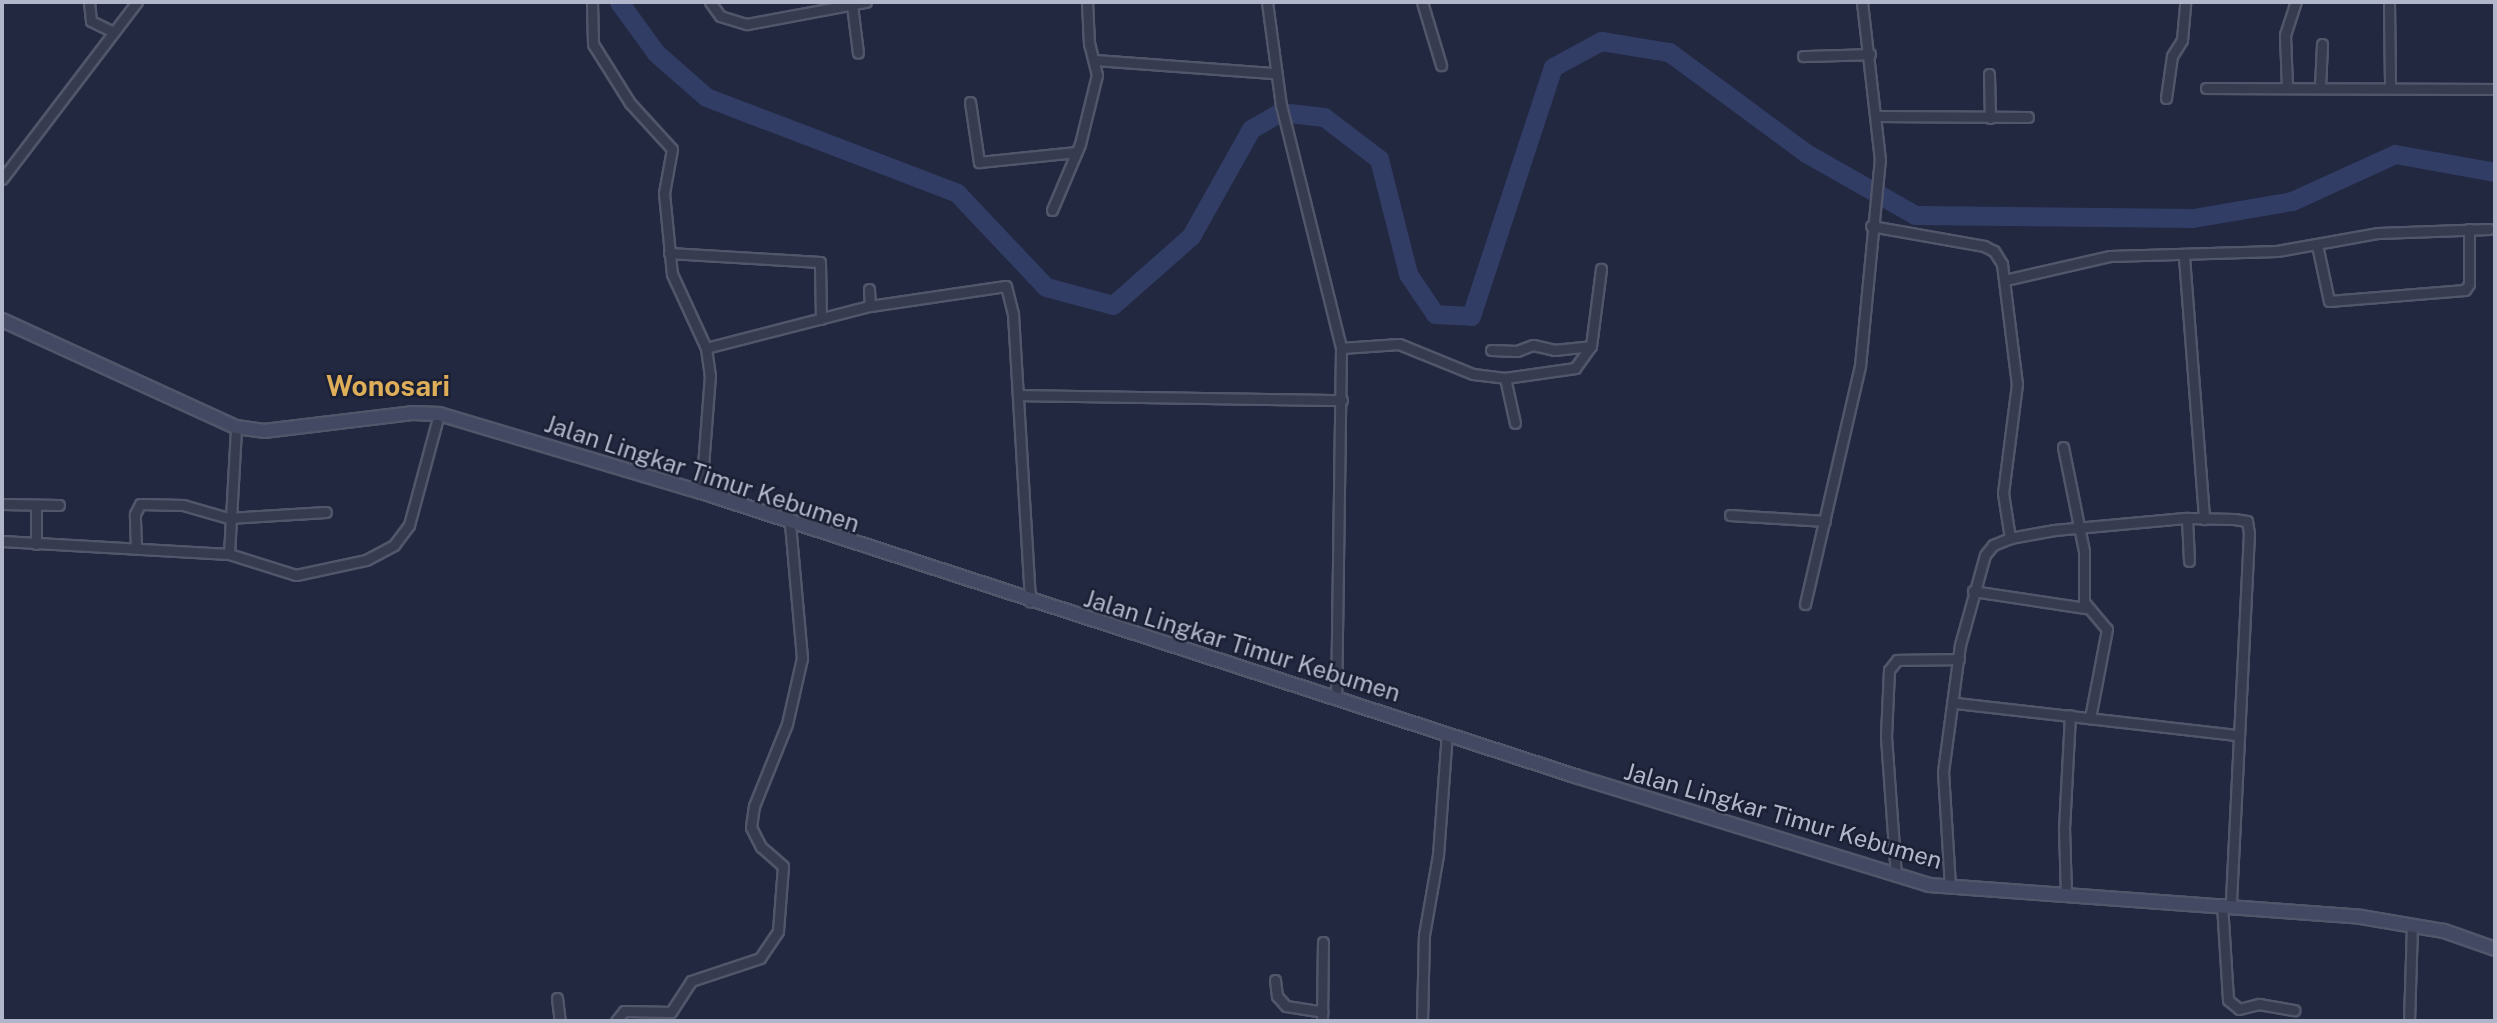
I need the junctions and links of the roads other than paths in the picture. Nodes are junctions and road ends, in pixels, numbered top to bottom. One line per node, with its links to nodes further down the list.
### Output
1 (89, 2): 14 (street)
2 (137, 2): 14 (street)
3 (710, 2): 12 (street)
4 (866, 2): 12 (street)
5 (1087, 2): 19 (street)
6 (1267, 2): 21 (street)
7 (1422, 2): 20 (street)
8 (1862, 2): 17 (street)
9 (2185, 2): 28 (street)
10 (2296, 2): 25 (street)
11 (2389, 2): 26 (street)
12 (852, 5): 16 (street)
13 (593, 6): 40 (street)
14 (114, 32): 34 (street)
15 (2322, 44): 23 (street)
16 (858, 53)
17 (1870, 54): 18 (street); 30 (street)
18 (1803, 55)
19 (1096, 60): 21 (street); 33 (street)
20 (1441, 65)
21 (1275, 73): 50 (street)
22 (1989, 74): 32 (street)
23 (2320, 86): 25 (street); 26 (street)
24 (2206, 88): 25 (street)
25 (2287, 88)
26 (2390, 88): 27 (street)
27 (2495, 89)
28 (2166, 97)
29 (970, 102): 33 (street)
30 (1876, 117): 32 (street); 36 (street)
31 (2028, 117): 32 (street)
32 (1990, 118)
33 (1076, 152): 35 (street)
34 (3, 177)
35 (1052, 210)
36 (1871, 222): 43 (street); 68 (street)
37 (2469, 229): 38 (street); 39 (street); 39 (street)
38 (2489, 229)
39 (2317, 245): 41 (street)
40 (669, 253): 46 (street); 49 (street)
41 (2184, 257): 43 (street); 67 (street)
42 (1601, 269): 48 (street)
43 (2005, 280): 71 (street)
44 (869, 289): 45 (street)
45 (870, 306): 46 (street); 53 (street)
46 (821, 319): 49 (street)
47 (2, 320): 57 (main road, Jalan Lingkar Timur Kebumen)
48 (1591, 346): 51 (street); 52 (street)
49 (706, 348): 59 (street)
50 (1341, 348): 52 (street); 54 (street)
51 (1491, 350)
52 (1505, 378): 56 (street)
53 (1018, 395): 54 (street); 78 (street)
54 (1342, 400): 82 (street)
55 (439, 414): 57 (main road, Jalan Lingkar Timur Kebumen); 59 (main road, Jalan Lingkar Timur Kebumen); 75 (street)
56 (1515, 423)
57 (236, 427): 65 (street)
58 (2063, 447): 70 (street)
59 (701, 492): 69 (main road, Jalan Lingkar Timur Kebumen)
60 (2, 504): 61 (street)
61 (36, 505): 62 (street); 73 (street)
62 (59, 505)
63 (326, 512): 65 (street)
64 (1730, 516): 68 (street)
65 (228, 518): 74 (street); 75 (street)
66 (2187, 518): 67 (street); 70 (street); 76 (street)
67 (2204, 519): 87 (street)
68 (1825, 521): 79 (street)
69 (790, 524): 78 (main road, Jalan Lingkar Timur Kebumen); 100 (street)
70 (2077, 527): 71 (street); 80 (street)
71 (2010, 538): 77 (street)
72 (2, 541): 73 (street)
73 (36, 544): 74 (street)
74 (136, 548): 75 (street)
75 (229, 554)
76 (2189, 561)
77 (1973, 591): 80 (street); 81 (street)
78 (1030, 602): 82 (main road, Jalan Lingkar Timur Kebumen)
79 (1805, 604)
80 (2086, 608): 85 (street)
81 (1959, 659): 83 (street); 88 (street)
82 (1336, 697): 86 (main road, Jalan Lingkar Timur Kebumen)
83 (1955, 703): 84 (street); 89 (street)
84 (2070, 715): 85 (street); 90 (street)
85 (2090, 718): 87 (street)
86 (1447, 733): 88 (main road, Jalan Lingkar Timur Kebumen); 101 (street)
87 (2236, 735): 91 (street)
88 (1896, 876): 89 (main road, Jalan Lingkar Timur Kebumen)
89 (1950, 886): 90 (main road, Jalan Lingkar Timur Kebumen)
90 (2066, 895): 91 (main road, Jalan Lingkar Timur Kebumen)
91 (2227, 905): 92 (main road, Jalan Lingkar Timur Kebumen); 97 (street)
92 (2412, 924): 94 (main road, Jalan Lingkar Timur Kebumen); 102 (street)
93 (1324, 942): 98 (street)
94 (2495, 949)
95 (1275, 980): 98 (street)
96 (557, 998): 99 (street)
97 (2294, 1010)
98 (1323, 1017)
99 (560, 1021)
100 (615, 1021)
101 (1422, 1021)
102 (2409, 1021)

